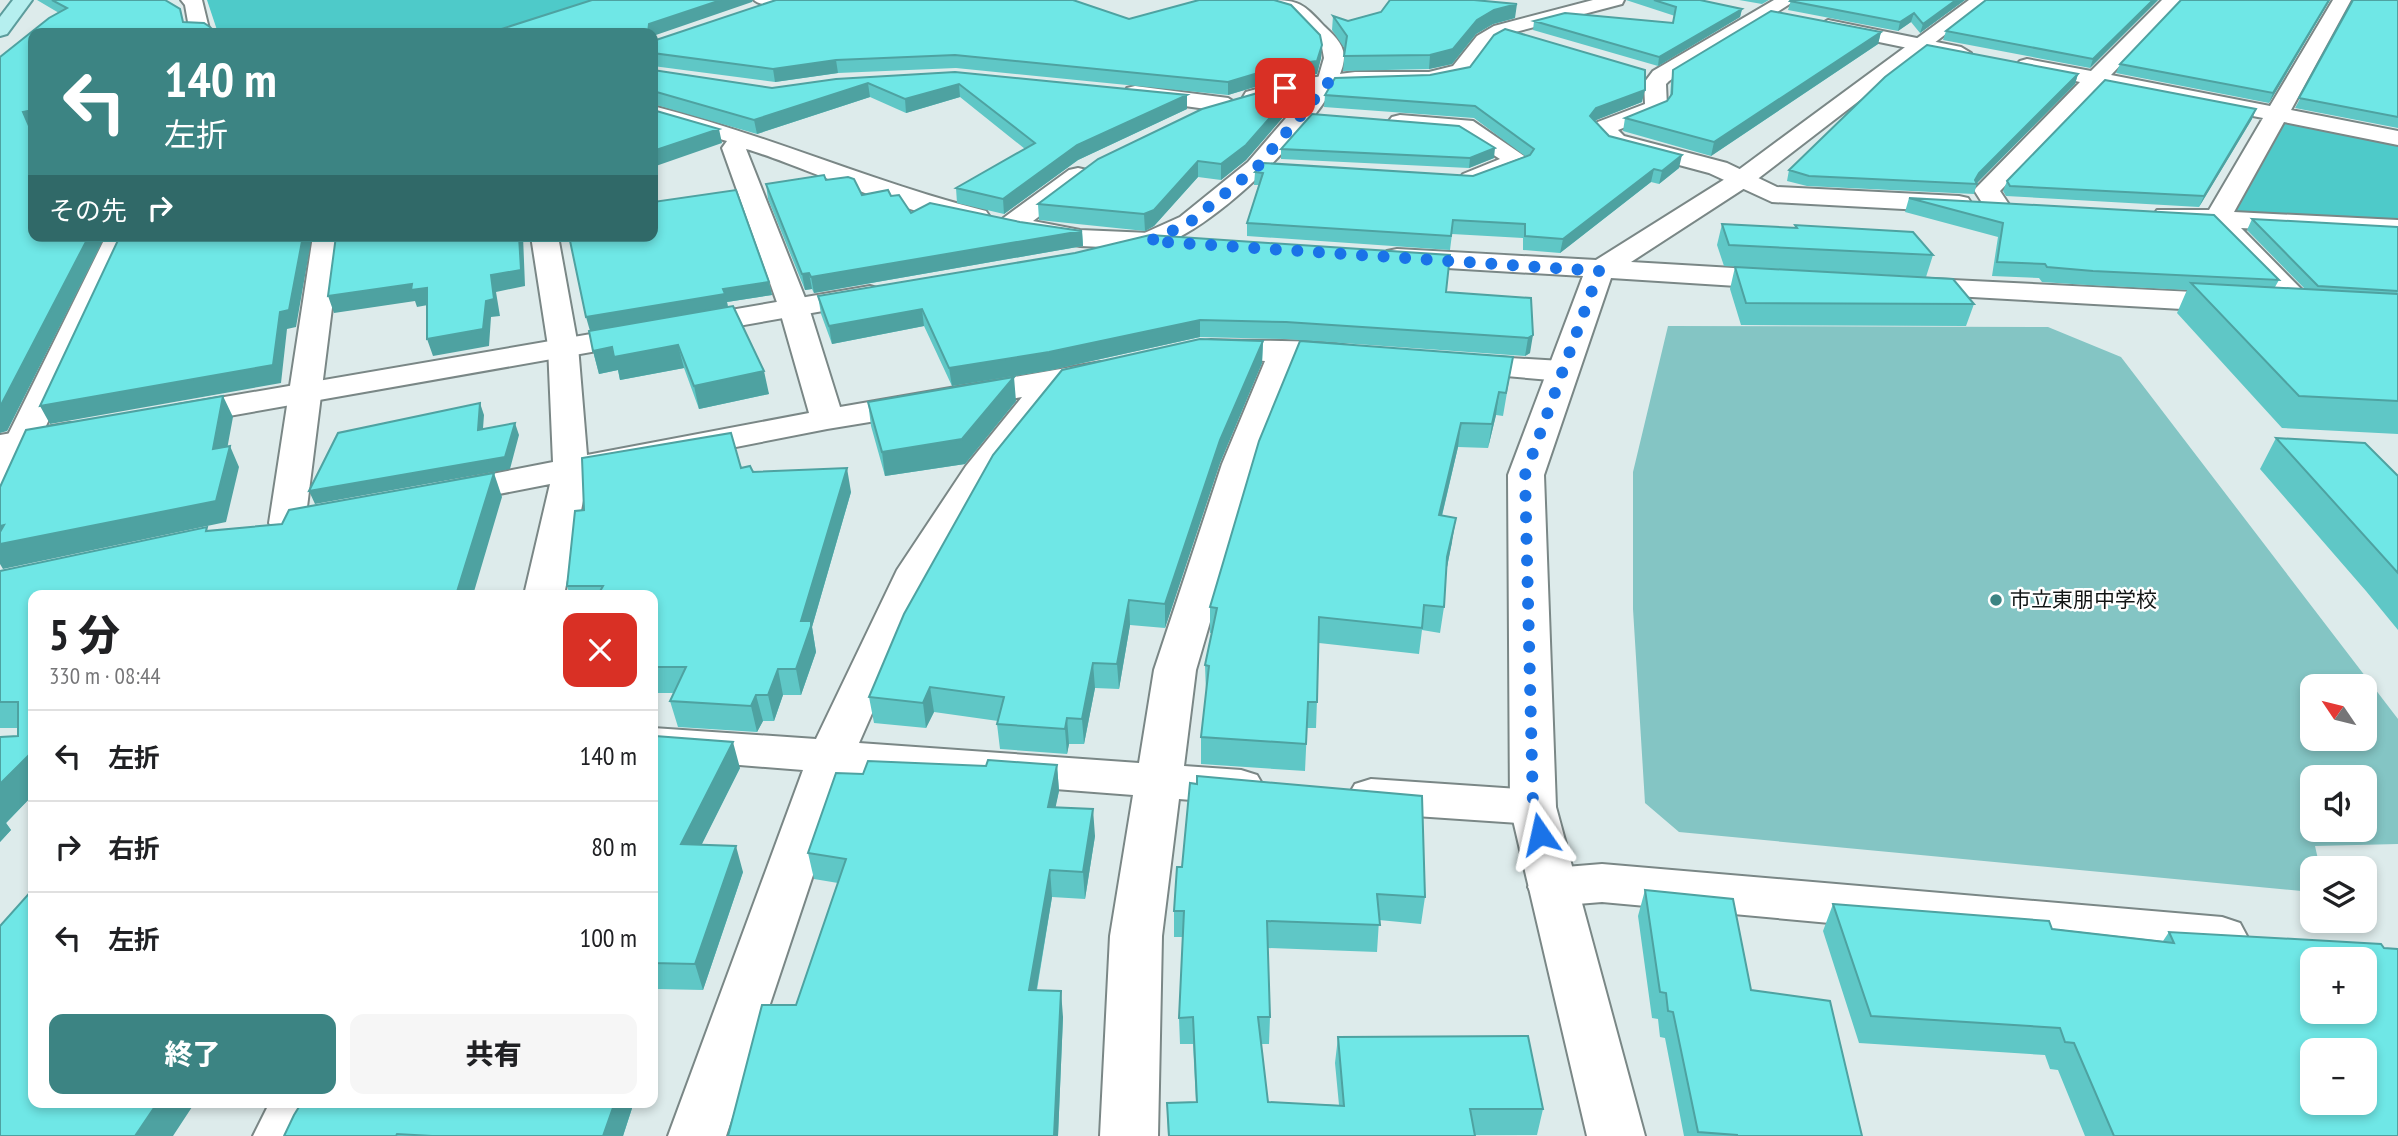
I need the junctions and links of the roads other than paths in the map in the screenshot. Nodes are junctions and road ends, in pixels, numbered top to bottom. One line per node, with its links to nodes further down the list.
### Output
1 (23, 0): 15 (main road)
2 (190, 0): 14 (street)
3 (818, 0): 9 (street)
4 (1279, 0): 24 (street)
5 (1615, 0): 16 (street)
6 (1980, 0): 18 (street)
7 (2173, 0): 23 (street)
8 (2342, 0): 28 (street)
9 (772, 1): 11 (street)
10 (1737, 8): 12 (street)
11 (747, 14)
12 (1764, 14): 13 (street); 22 (street)
13 (1794, 14): 18 (street)
14 (199, 28)
15 (0, 30)
16 (1501, 30): 17 (street); 24 (street)
17 (1534, 40)
18 (1922, 45): 19 (street); 40 (street)
19 (1976, 55)
20 (2003, 61): 23 (street)
21 (1635, 71): 22 (street)
22 (1661, 76): 40 (street)
23 (2097, 79): 28 (street); 41 (street)
24 (1328, 83): 26 (street); 29 (street)
25 (1113, 91): 26 (street)
26 (1228, 105): 32 (street)
27 (658, 114): 33 (street)
28 (2278, 115): 35 (street); 44 (street)
29 (1303, 116): 30 (street); 37 (street)
30 (1330, 117)
31 (1370, 120): 39 (street)
32 (1182, 121)
33 (729, 134): 34 (street); 45 (street); 58 (street)
34 (665, 138)
35 (2398, 138)
36 (1100, 161): 45 (street)
37 (1257, 167): 38 (street); 47 (street)
38 (1292, 170)
39 (1444, 178)
40 (1742, 179): 41 (street); 54 (street)
41 (1997, 206): 42 (street)
42 (2024, 208)
43 (2135, 214): 44 (street)
44 (2217, 219): 46 (street); 56 (street)
45 (1012, 225): 47 (street)
46 (2398, 228)
47 (1150, 241): 51 (street); 53 (street)
48 (117, 242): 71 (street)
49 (326, 242): 67 (street)
50 (545, 242): 59 (street)
51 (1215, 244)
52 (1366, 255): 54 (street)
53 (1062, 261)
54 (1599, 271): 55 (street); 65 (street)
55 (1805, 281)
56 (1888, 286)
57 (901, 289): 58 (street)
58 (794, 308): 59 (street); 68 (street)
59 (563, 346): 67 (street); 72 (street)
60 (1285, 351): 61 (street); 62 (street); 79 (street)
61 (1186, 352)
62 (1382, 358)
63 (1424, 361): 65 (street)
64 (1132, 365): 66 (street)
65 (1562, 371): 80 (street)
66 (1051, 383): 68 (street); 78 (street)
67 (308, 393): 69 (street); 75 (street)
68 (828, 419): 72 (street)
69 (143, 421)
70 (102, 428): 71 (street)
71 (10, 444): 73 (street)
72 (572, 471): 74 (street); 76 (street)
73 (0, 487)
74 (423, 498)
75 (287, 523)
76 (545, 590)
77 (658, 743): 78 (street)
78 (831, 755): 79 (street); 85 (street)
79 (1158, 782): 80 (street); 86 (street)
80 (1533, 807): 81 (street)
81 (1553, 887): 82 (street); 87 (street)
82 (2261, 941)
83 (297, 1108): 84 (street)
84 (282, 1136)
85 (697, 1136)
86 (1129, 1136)
87 (1616, 1136)

